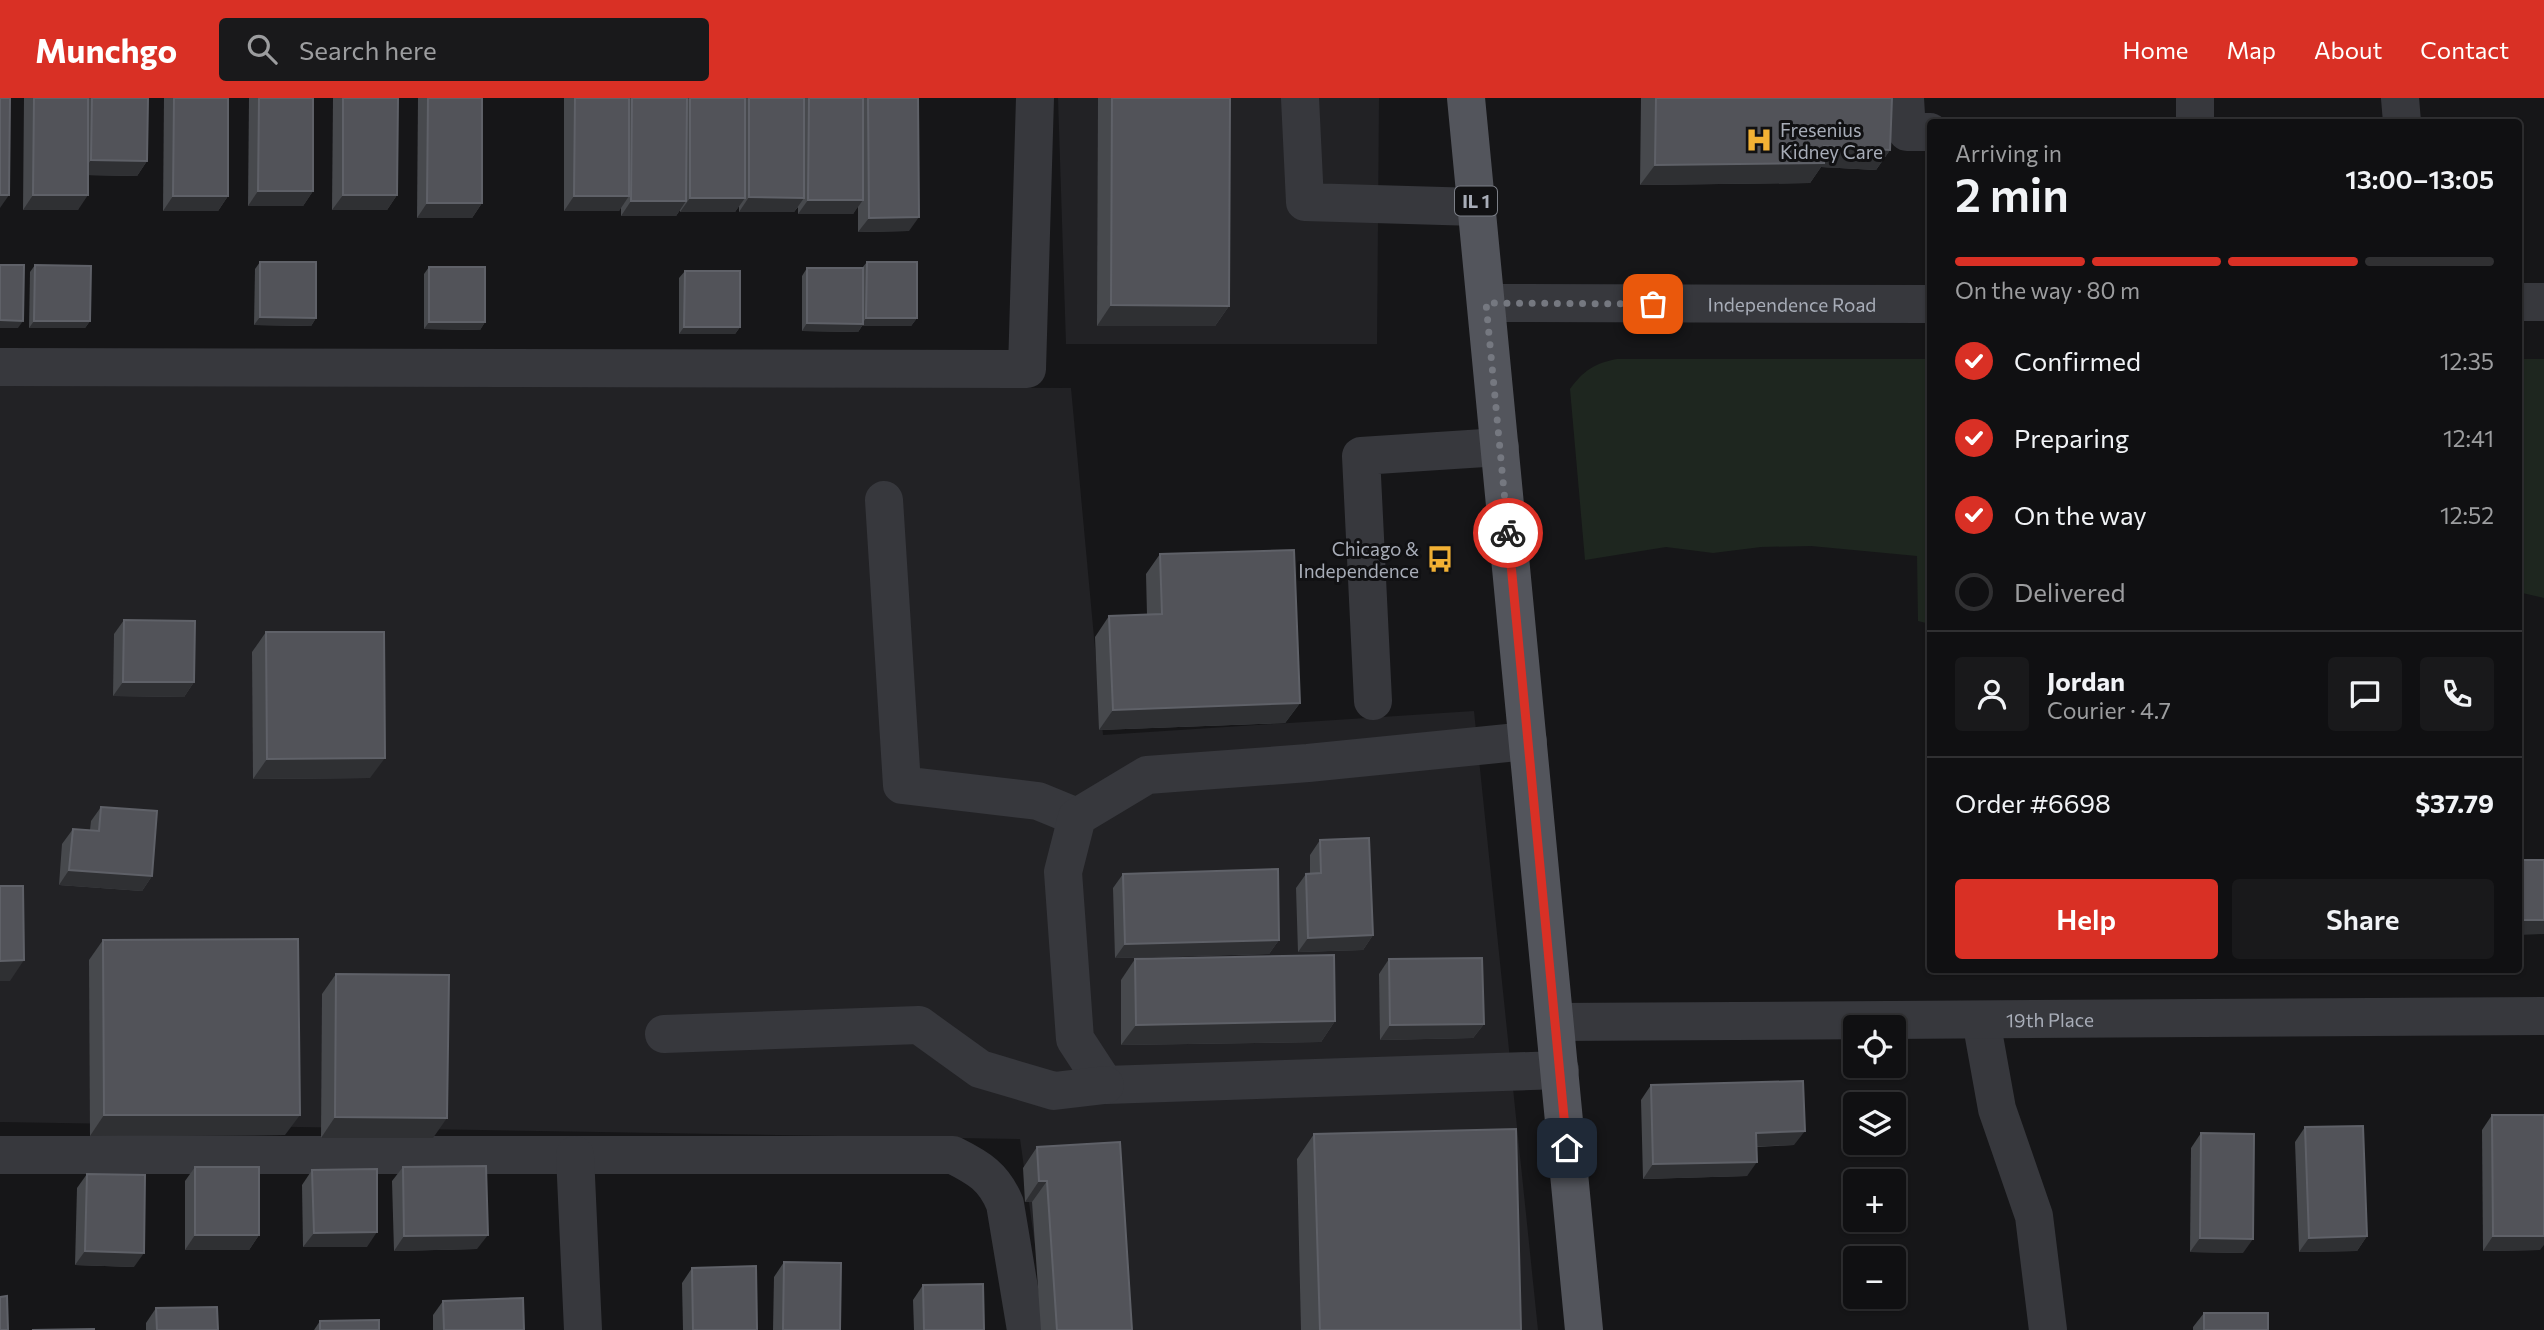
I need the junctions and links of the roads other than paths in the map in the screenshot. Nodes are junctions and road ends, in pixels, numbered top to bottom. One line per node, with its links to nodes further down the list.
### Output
1 (1035, 98): 15 (street)
2 (1300, 98): 10 (street)
3 (1466, 98): 10 (main road, IL 1)
4 (1905, 98): 9 (street)
5 (2195, 98): 7 (street)
6 (2400, 98): 8 (street)
7 (2195, 119)
8 (2402, 119)
9 (1927, 132)
10 (1477, 207): 13 (main road, IL 1)
11 (2522, 302): 12 (street)
12 (2544, 302)
13 (1486, 303): 14 (street, Independence Road); 16 (main road, IL 1)
14 (1927, 304)
15 (0, 367)
16 (1500, 447): 18 (street); 19 (main road, IL 1)
17 (884, 500): 20 (street)
18 (1373, 701)
19 (1528, 741): 20 (street); 23 (main road, IL 1)
20 (1077, 817): 26 (street)
21 (2544, 1016): 22 (street, 19th Place)
22 (1981, 1020): 23 (street, 19th Place); 32 (street)
23 (1555, 1022): 25 (main road, IL 1)
24 (664, 1034): 26 (street)
25 (1560, 1070): 26 (street); 31 (main road, IL 1)
26 (1105, 1085)
27 (0, 1155): 28 (street)
28 (575, 1155): 29 (street); 30 (street)
29 (583, 1330)
30 (1026, 1330)
31 (1584, 1330)
32 (2048, 1330)

